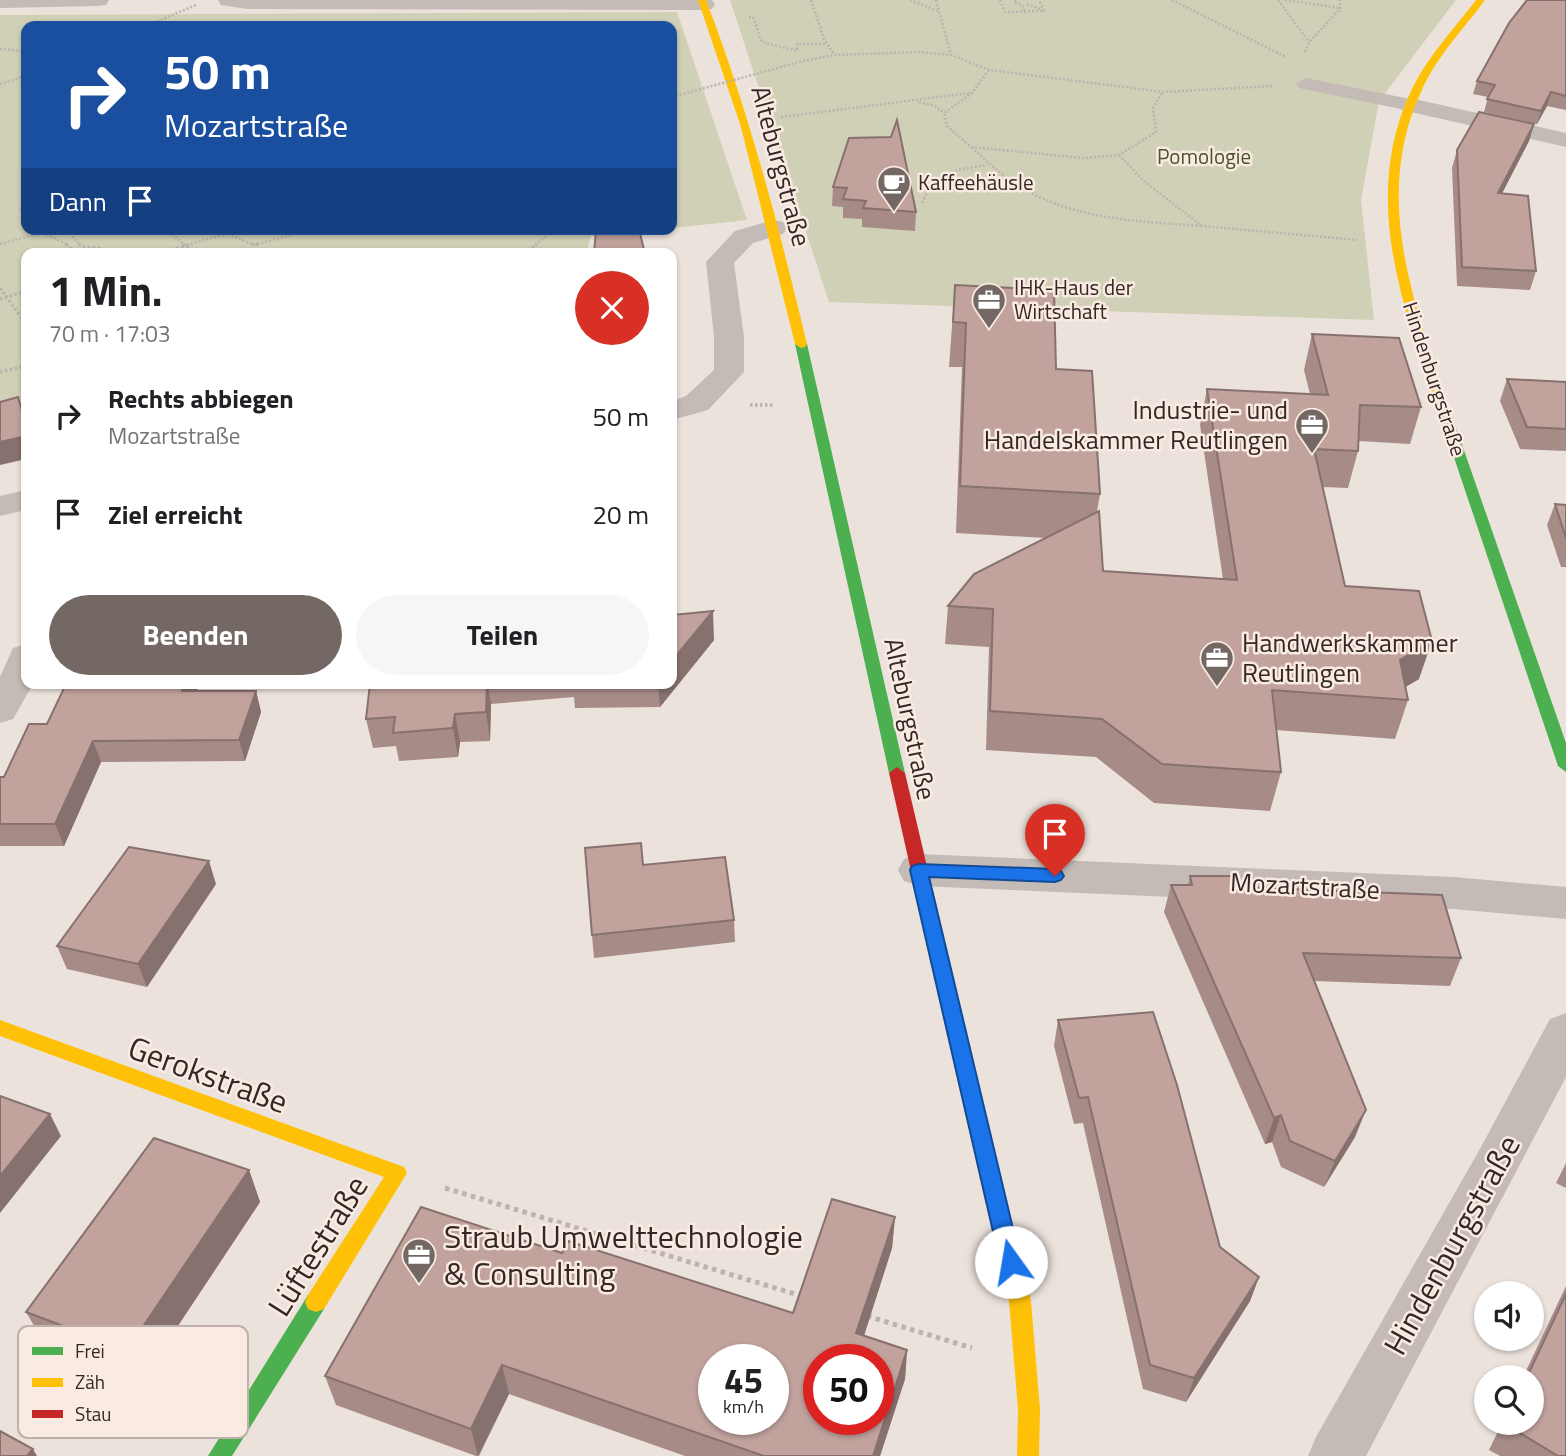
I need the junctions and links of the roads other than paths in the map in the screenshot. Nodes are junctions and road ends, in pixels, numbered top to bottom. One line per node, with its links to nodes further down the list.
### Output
1 (98, 0): 4 (street)
2 (229, 0): 5 (street)
3 (1481, 0): 7 (street, Hindenburgstraße)
4 (0, 2)
5 (703, 2): 9 (street, Alteburgstraße)
6 (1306, 84): 7 (lane)
7 (1410, 105): 8 (street); 15 (street, Hindenburgstraße)
8 (1566, 140)
9 (774, 228): 10 (street); 16 (street, Alteburgstraße)
10 (677, 409)
11 (21, 501): 12 (street)
12 (0, 506)
13 (21, 670): 14 (street)
14 (0, 710)
15 (1566, 766)
16 (919, 870): 17 (street, Mozartstraße); 24 (street, Alteburgstraße)
17 (1566, 903)
18 (0, 1028): 20 (street, Gerokstraße)
19 (1566, 1032): 25 (street, Hindenburgstraße)
20 (397, 1173): 21 (street, Lüftestraße)
21 (248, 1410)
22 (230, 1438): 23 (street, Lüftestraße)
23 (219, 1456)
24 (1028, 1456)
25 (1336, 1456)

